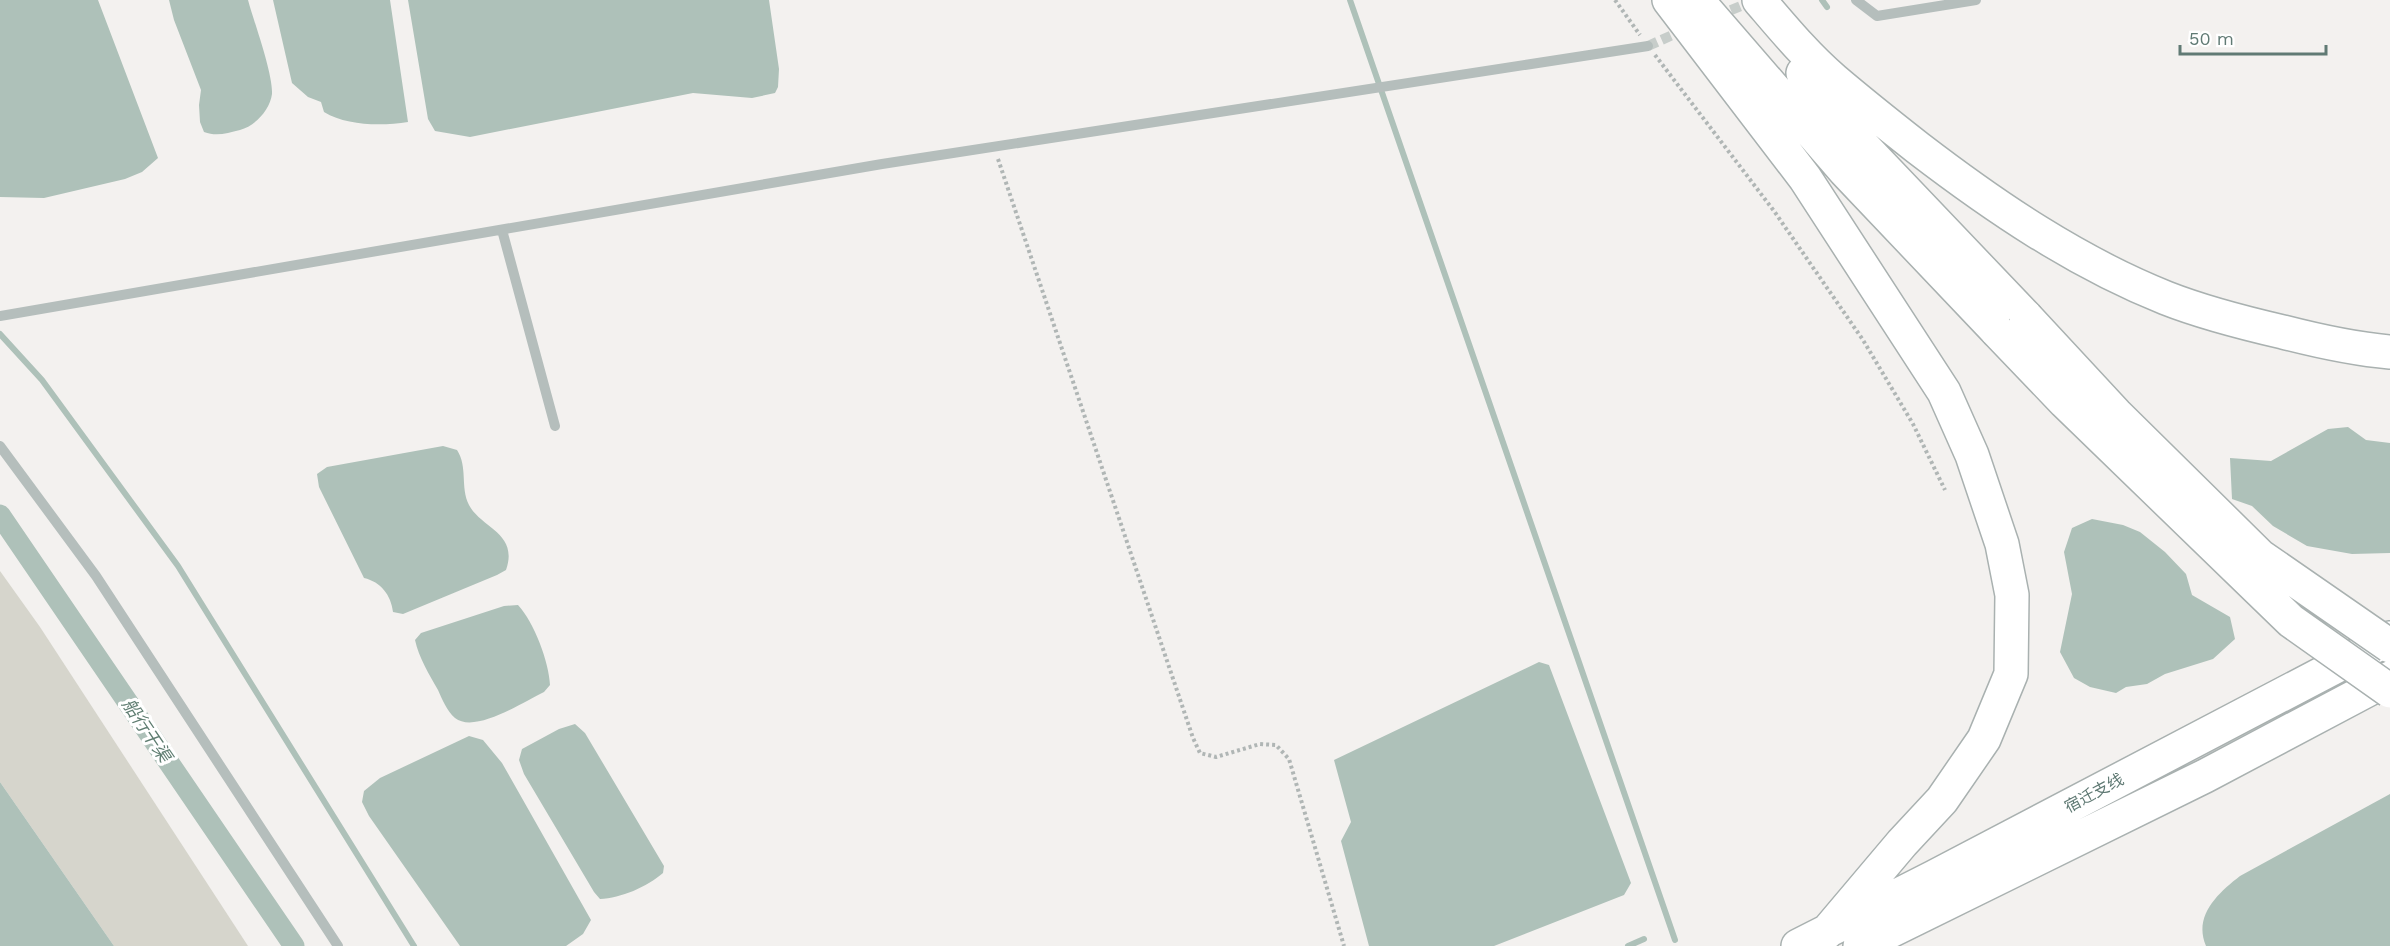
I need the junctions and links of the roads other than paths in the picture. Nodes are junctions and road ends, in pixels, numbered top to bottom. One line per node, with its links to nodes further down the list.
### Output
1 (1669, 0): 17 (highway)
2 (1697, 0): 16 (highway, bridge)
3 (1743, 0): 14 (highway, bridge)
4 (1759, 0): 10 (highway)
5 (1856, 0): 6 (street)
6 (1976, 0)
7 (1647, 46): 8 (street)
8 (502, 230): 9 (street); 11 (street)
9 (0, 316)
10 (2390, 352)
11 (555, 426)
12 (0, 446): 18 (street)
13 (2390, 638): 17 (highway, 宿迁支线)
14 (2390, 646)
15 (2390, 678): 19 (highway, 宿迁支线)
16 (2390, 691)
17 (1812, 939)
18 (338, 946)
19 (1860, 946)

